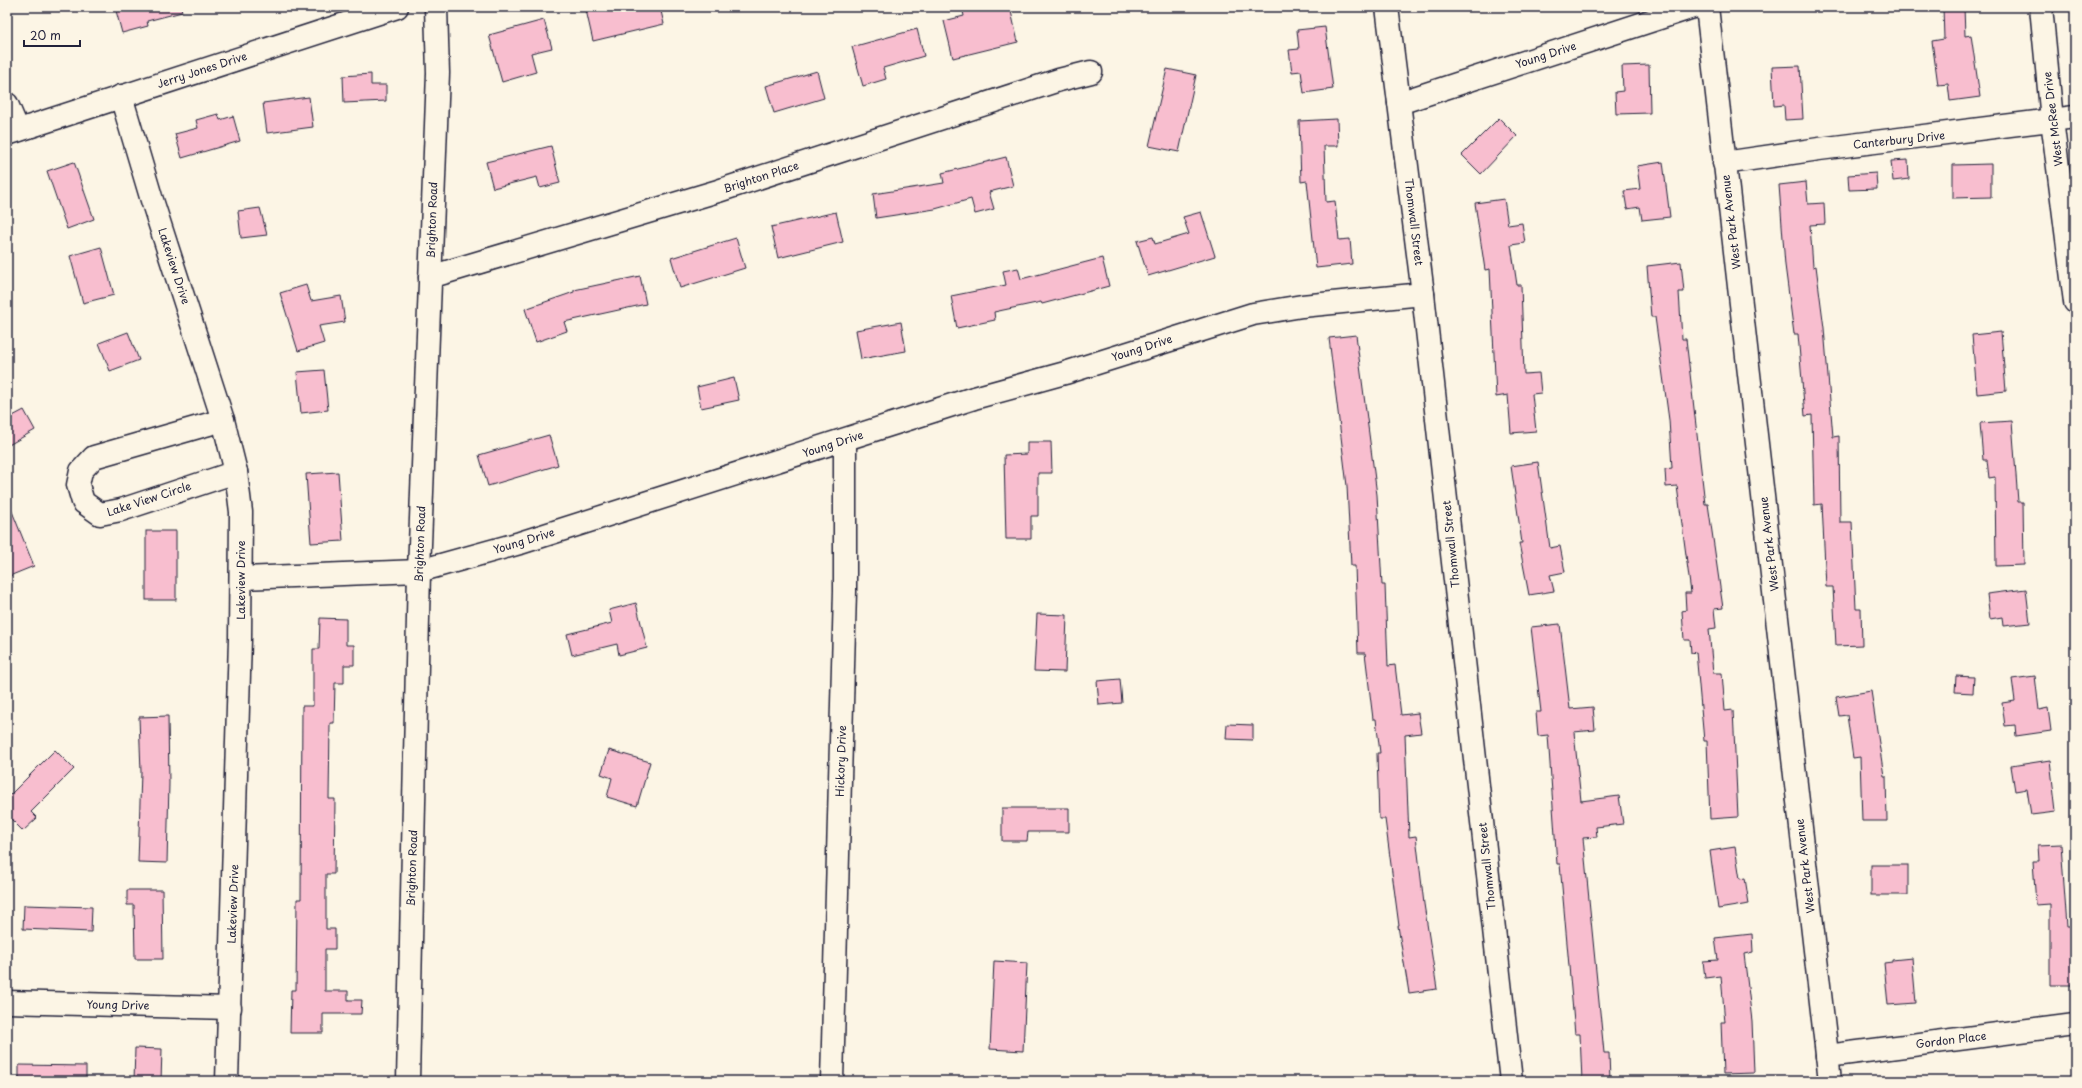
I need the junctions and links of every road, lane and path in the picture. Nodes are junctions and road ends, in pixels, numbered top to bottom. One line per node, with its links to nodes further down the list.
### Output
1 (396, 7): 8 (street, Jerry Jones Drive)
2 (436, 7): 15 (street, Brighton Road)
3 (1387, 7): 9 (street, Thomwall Street)
4 (1693, 7): 9 (street, Young Drive)
5 (1707, 7): 14 (street, West Park Avenue)
6 (2041, 7): 12 (street, West McRee Drive)
7 (1091, 72): 15 (street, Brighton Place)
8 (121, 96): 13 (street, Jerry Jones Drive); 18 (street, Lakeview Drive)
9 (1399, 103): 16 (street, Thomwall Street)
10 (7, 104): 13 (street)
11 (2075, 117): 12 (street, Canterbury Drive)
12 (2052, 120): 14 (street, Canterbury Drive); 17 (street, West McRee Drive)
13 (13, 132)
14 (1724, 163): 26 (street, West Park Avenue)
15 (430, 277): 21 (street, Brighton Road)
16 (1423, 294): 19 (street, Young Drive); 30 (street, Thomwall Street)
17 (2075, 302)
18 (223, 420): 20 (street, Lakeview Drive); 20 (street, Lake View Circle)
19 (845, 440): 21 (street, Young Drive); 29 (street, Hickory Drive)
20 (236, 472): 22 (street, Lakeview Drive)
21 (419, 571): 22 (street, Young Drive); 28 (street, Brighton Road)
22 (241, 578): 24 (street, Lakeview Drive)
23 (7, 1002): 24 (street, Young Drive)
24 (230, 1008): 27 (street, Lakeview Drive)
25 (2075, 1024): 26 (street, Gordon Place)
26 (1827, 1056): 31 (street, West Park Avenue)
27 (227, 1081)
28 (408, 1081)
29 (832, 1081)
30 (1511, 1081)
31 (1830, 1081)

